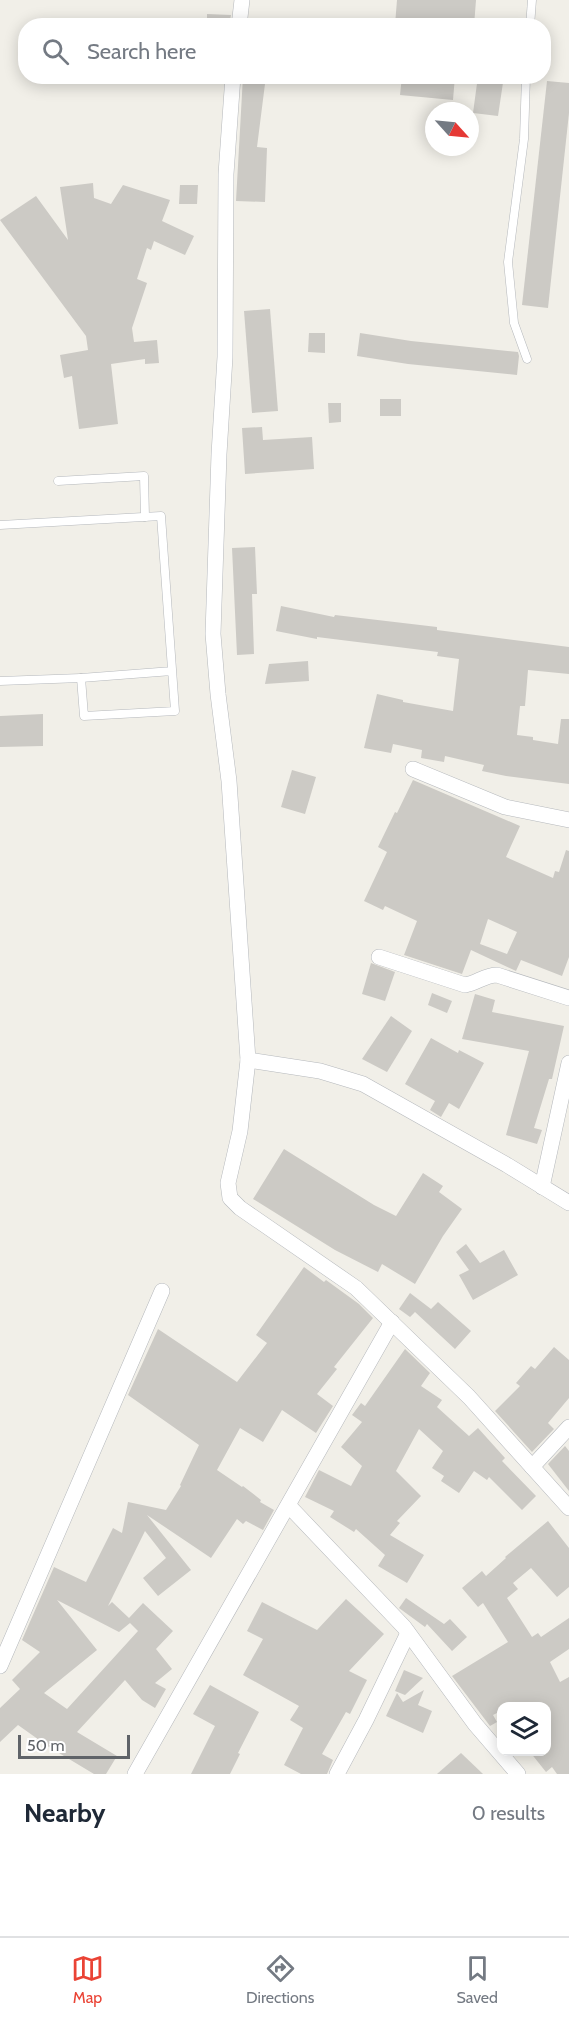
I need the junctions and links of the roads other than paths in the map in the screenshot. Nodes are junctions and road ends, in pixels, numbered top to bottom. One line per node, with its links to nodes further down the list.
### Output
1 (242, 0): 3 (street)
2 (532, 0): 4 (lane)
3 (240, 18)
4 (531, 18)
5 (233, 84): 18 (street)
6 (526, 84): 7 (lane)
7 (526, 359)
8 (58, 481): 9 (lane)
9 (145, 517): 10 (lane); 11 (lane)
10 (0, 525)
11 (172, 671): 12 (lane); 12 (lane)
12 (81, 678): 13 (lane)
13 (0, 681)
14 (413, 769): 15 (street)
15 (569, 820)
16 (379, 957): 17 (street)
17 (569, 998)
18 (248, 1060): 20 (street); 23 (street)
19 (569, 1063): 20 (street)
20 (542, 1187): 21 (street)
21 (569, 1203)
22 (162, 1291): 29 (street)
23 (392, 1322): 25 (street); 26 (street)
24 (569, 1427): 25 (street)
25 (532, 1467): 27 (street)
26 (289, 1506): 28 (street); 30 (street)
27 (569, 1508)
28 (408, 1633): 31 (street); 32 (street)
29 (0, 1666)
30 (135, 1774)
31 (337, 1774)
32 (518, 1774)

